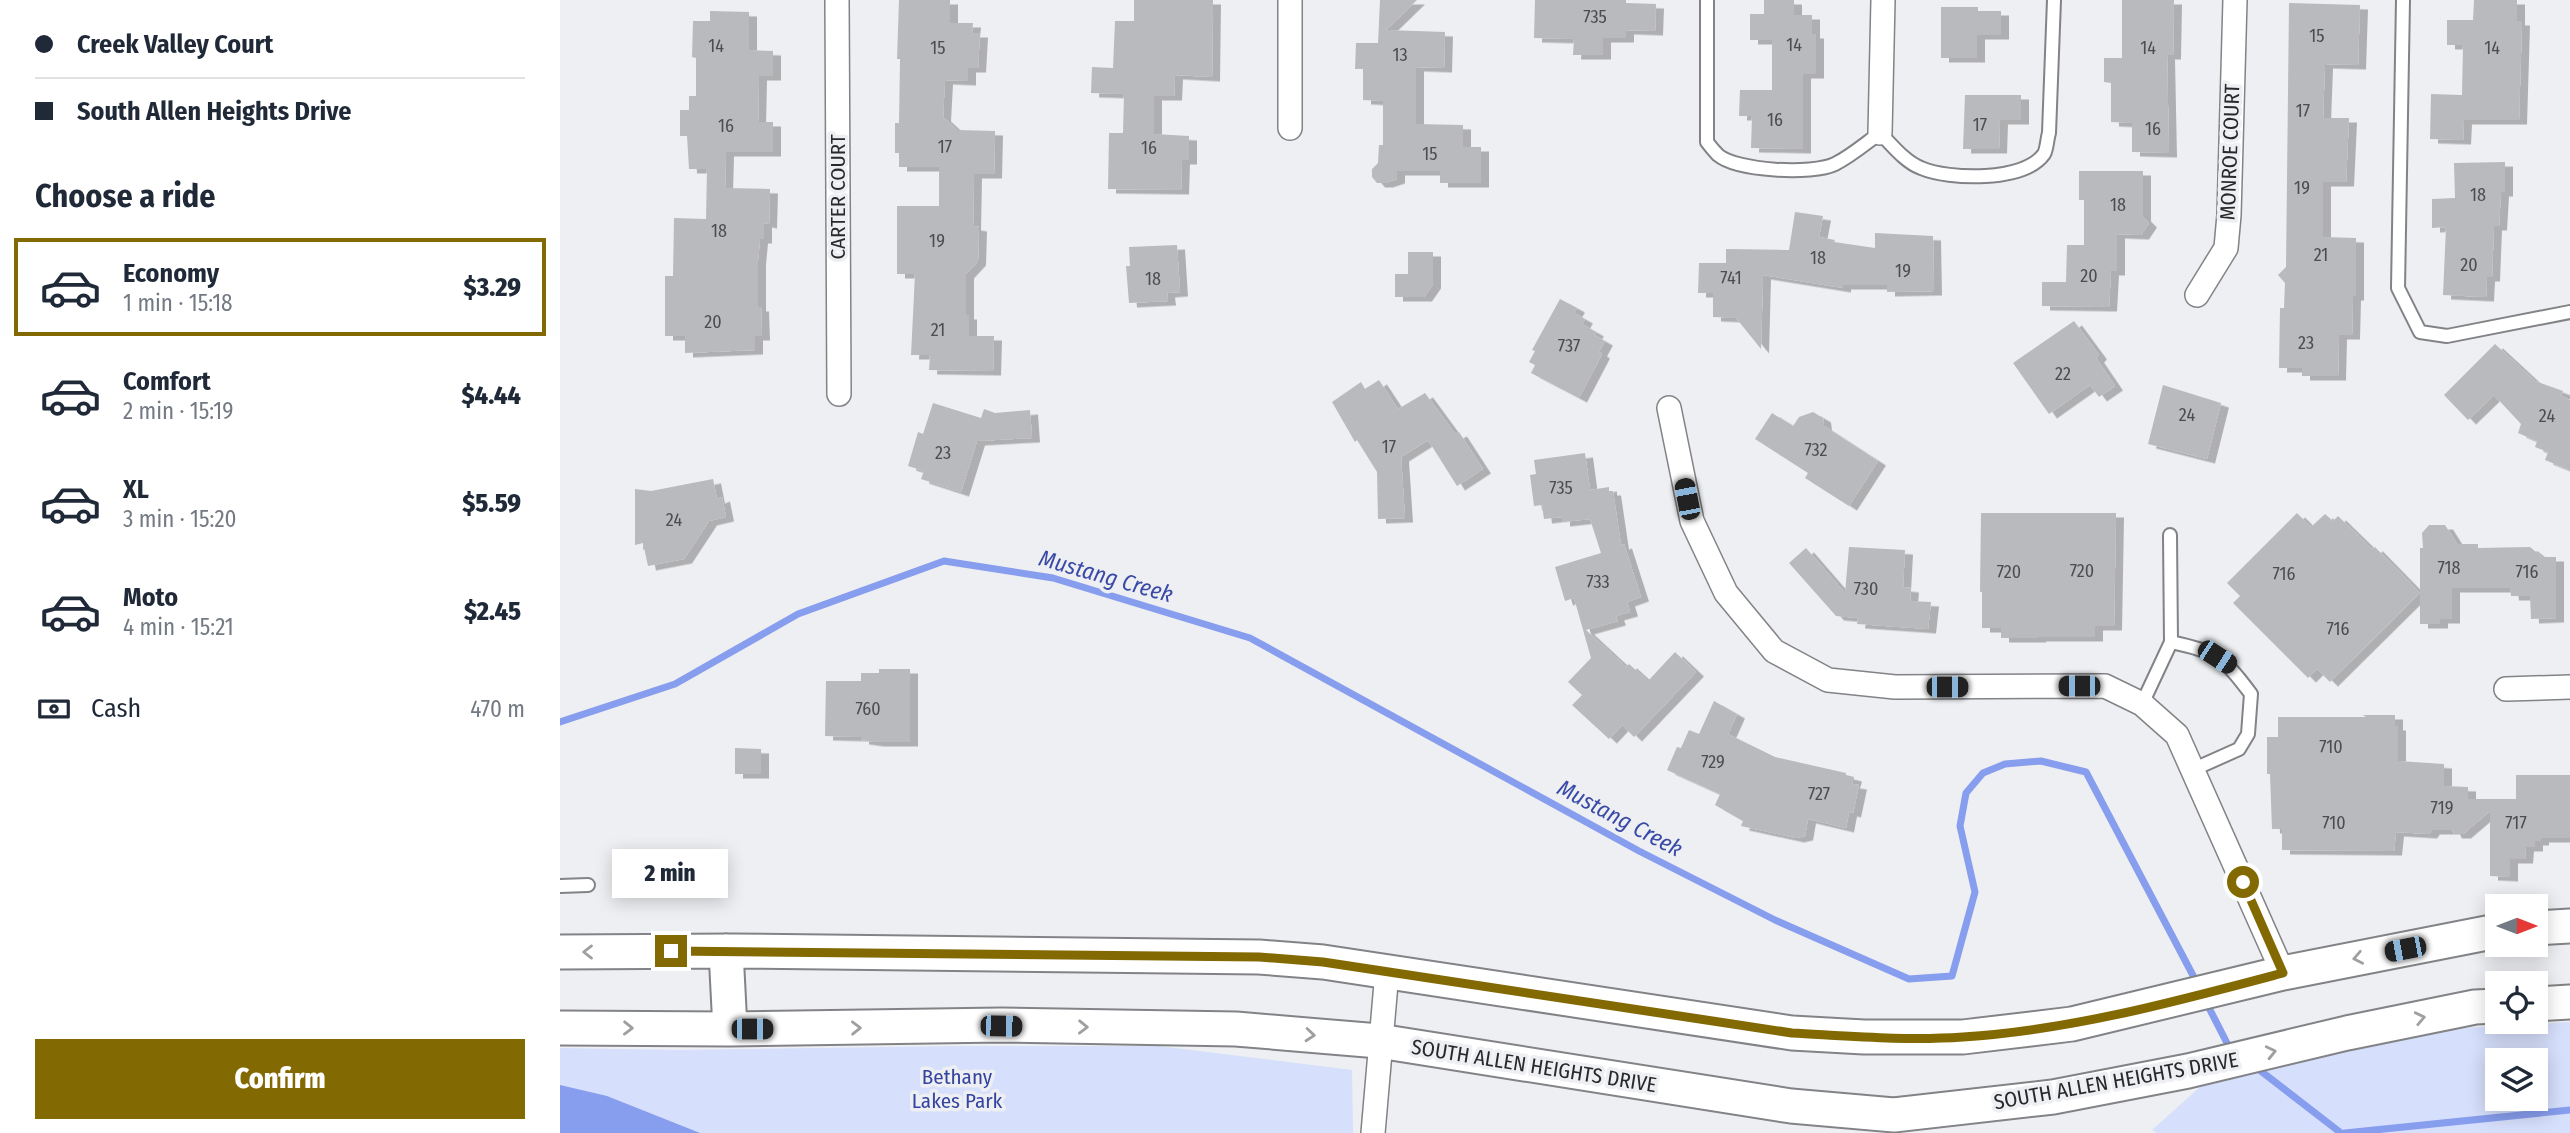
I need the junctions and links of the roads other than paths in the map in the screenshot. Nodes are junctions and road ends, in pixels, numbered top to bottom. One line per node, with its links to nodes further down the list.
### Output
1 (837, 0): 12 (street, CARTER COURT)
2 (1290, 0): 8 (street)
3 (1707, 0): 9 (lane)
4 (1883, 0): 9 (street)
5 (2054, 0): 9 (lane)
6 (2235, 0): 10 (street, MONROE COURT)
7 (2403, 0): 11 (lane)
8 (1290, 128)
9 (1880, 133)
10 (2196, 295)
11 (2570, 312)
12 (839, 394)
13 (1669, 408): 18 (street)
14 (2170, 535): 15 (lane)
15 (2171, 642): 18 (lane); 19 (lane)
16 (2570, 687): 17 (street)
17 (2506, 689)
18 (2142, 704): 19 (street)
19 (2192, 769): 28 (street)
20 (588, 885): 21 (lane)
21 (560, 886)
22 (2570, 926): 23 (main road)
23 (2548, 927)
24 (2485, 933): 28 (main road, one-way to 28)
25 (726, 951): 26 (main road, one-way to 26); 27 (main road); 33 (main road)
26 (560, 952)
27 (1387, 972): 28 (main road); 34 (street)
28 (2271, 977)
29 (2570, 1002): 30 (main road)
30 (2548, 1003)
31 (2485, 1007): 34 (main road, SOUTH ALLEN HEIGHTS DRIVE, one-way to 31)
32 (560, 1028): 33 (main road, SOUTH ALLEN HEIGHTS DRIVE, one-way to 33)
33 (730, 1029): 34 (main road, SOUTH ALLEN HEIGHTS DRIVE, one-way to 34)
34 (1380, 1041): 35 (street)
35 (1373, 1133)

